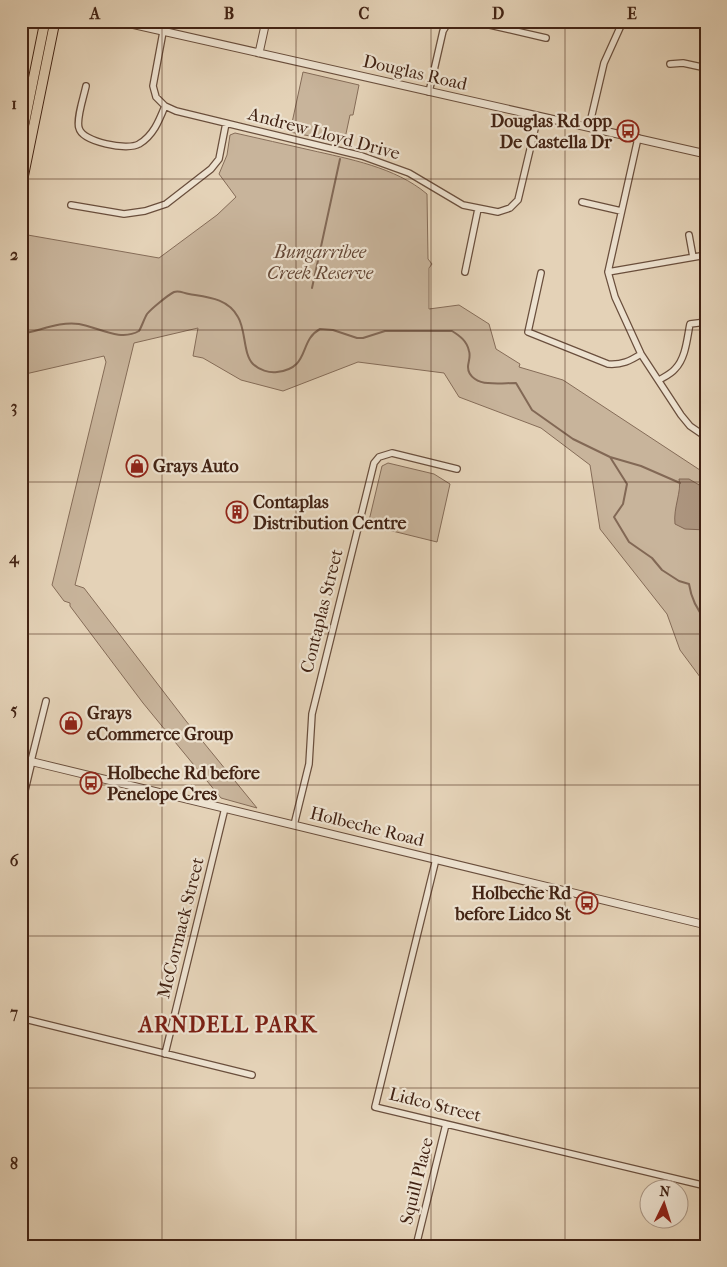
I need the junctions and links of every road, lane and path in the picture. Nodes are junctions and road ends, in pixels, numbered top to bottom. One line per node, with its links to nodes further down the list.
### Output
1 (45, 21): 20 (main road)
2 (55, 21): 22 (main road)
3 (118, 21): 8 (street, Douglas Road)
4 (266, 21): 10 (street)
5 (449, 21): 14 (street)
6 (472, 21): 9 (street)
7 (623, 21): 18 (street)
8 (163, 32): 10 (street, Douglas Road); 15 (street)
9 (546, 38)
10 (259, 53): 14 (street, Douglas Road)
11 (670, 64): 12 (street)
12 (706, 68)
13 (86, 86): 15 (street)
14 (429, 92): 16 (street, Douglas Road)
15 (165, 106): 17 (street, Andrew Lloyd Drive)
16 (538, 116): 18 (street, Douglas Road); 25 (street, Andrew Lloyd Drive)
17 (226, 123): 24 (street); 25 (street, Andrew Lloyd Drive)
18 (589, 127): 19 (street, Douglas Road)
19 (638, 138): 21 (street, Douglas Road); 26 (street)
20 (21, 140)
21 (706, 154)
22 (21, 188)
23 (582, 202): 26 (street)
24 (71, 205)
25 (478, 209): 30 (street)
26 (621, 211): 31 (street)
27 (689, 235): 29 (street)
28 (706, 255): 29 (street)
29 (693, 257): 31 (street)
30 (465, 272)
31 (608, 272): 34 (street)
32 (541, 274): 34 (street)
33 (706, 322): 35 (street)
34 (642, 354): 35 (street)
35 (659, 380): 36 (street)
36 (706, 437)
37 (457, 469): 43 (street, Contaplas Street)
38 (46, 701): 40 (street)
39 (21, 759): 40 (street, Holbeche Road)
40 (31, 761): 41 (street); 42 (street, Holbeche Road)
41 (21, 807)
42 (225, 808): 43 (street, Holbeche Road); 47 (street, McCormack Street)
43 (294, 825): 44 (street, Holbeche Road)
44 (436, 859): 45 (street, Holbeche Road); 49 (street, Lidco Street)
45 (706, 925)
46 (21, 1018): 47 (street)
47 (165, 1054): 48 (street)
48 (252, 1075)
49 (446, 1124): 50 (street, Lidco Street); 51 (street, Squill Place)
50 (706, 1186)
51 (416, 1246)

